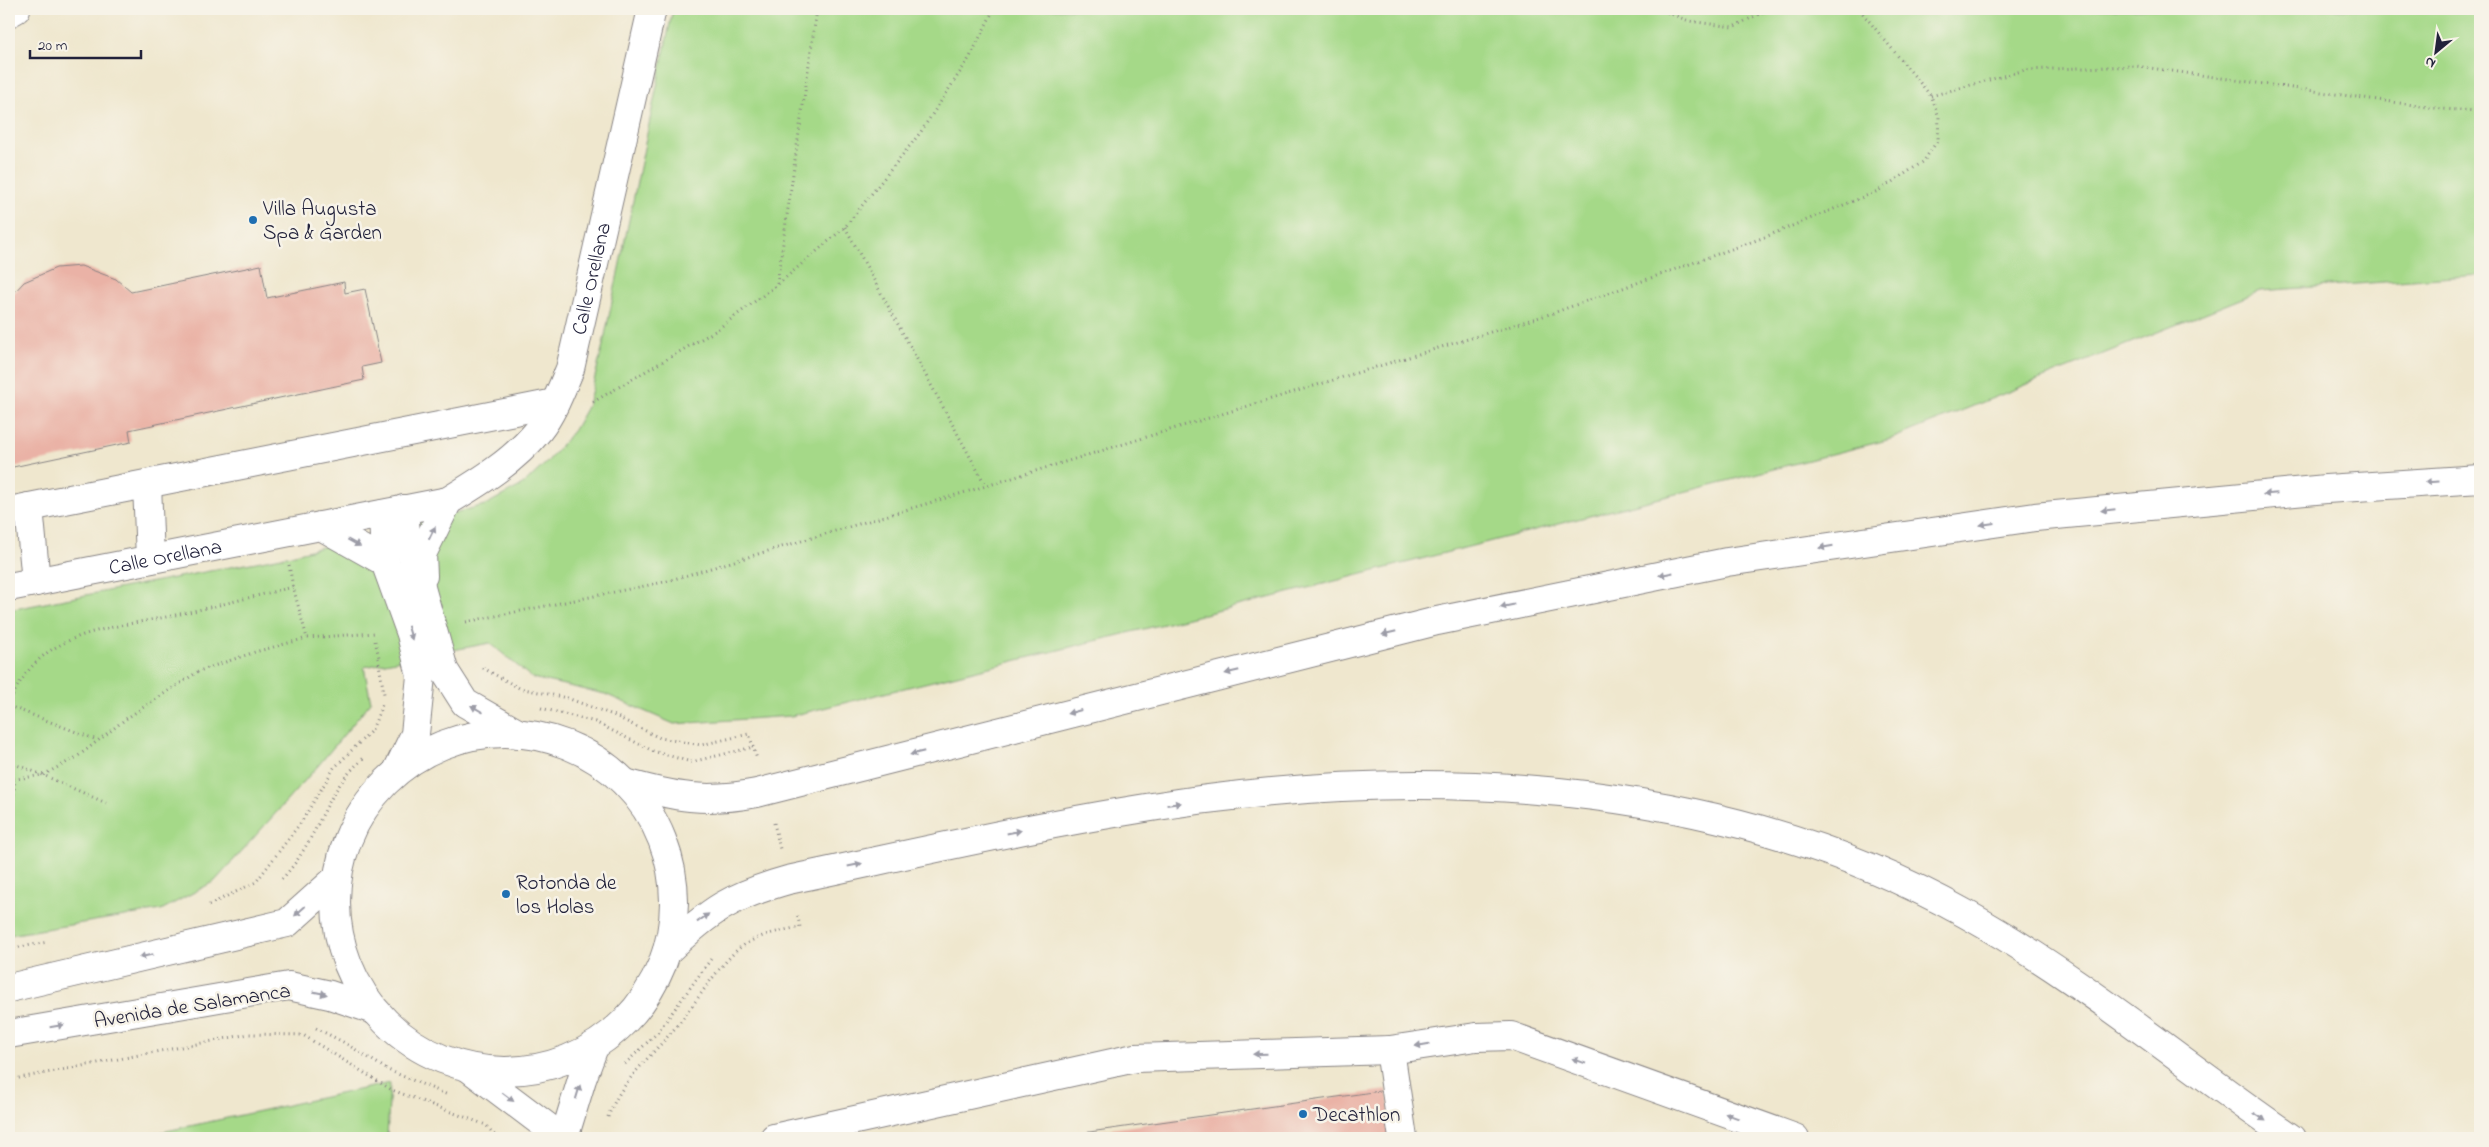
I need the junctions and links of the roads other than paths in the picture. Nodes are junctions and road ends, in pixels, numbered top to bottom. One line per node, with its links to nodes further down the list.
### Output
1 (16, 9): 3 (main road)
2 (652, 9): 4 (main road, Calle Orellana)
3 (9, 13)
4 (555, 403): 6 (main road); 7 (main road, Calle Orellana)
5 (2480, 479): 18 (main road, one-way to 18)
6 (147, 484): 8 (main road); 11 (main road)
7 (448, 501): 9 (main road, Calle Orellana); 15 (main road, one-way to 7)
8 (19, 509): 13 (main road)
9 (393, 512): 10 (main road, Calle Orellana); 12 (main road); 15 (main road)
10 (321, 526): 11 (main road, Calle Orellana); 12 (main road, one-way to 12)
11 (150, 559): 13 (main road, Calle Orellana)
12 (385, 562): 17 (main road, one-way to 17)
13 (36, 582): 14 (main road, Calle Orellana)
14 (9, 588)
15 (425, 597): 16 (main road, one-way to 15)
16 (519, 734): 17 (main road); 18 (main road)
17 (397, 771): 19 (main road)
18 (625, 783): 20 (main road)
19 (336, 879): 21 (main road, one-way to 21); 22 (main road)
20 (667, 951): 24 (main road); 31 (main road, one-way to 31)
21 (9, 988)
22 (374, 1010): 23 (main road, Avenida de Salamanca, one-way to 22); 26 (main road)
23 (9, 1034)
24 (594, 1047): 26 (main road); 27 (main road, one-way to 24)
25 (1390, 1050): 28 (main road, one-way to 28); 29 (main road); 30 (main road, one-way to 25)
26 (469, 1068): 27 (main road, one-way to 27)
27 (563, 1138)
28 (774, 1138)
29 (1403, 1138)
30 (1795, 1138)
31 (2291, 1138)

